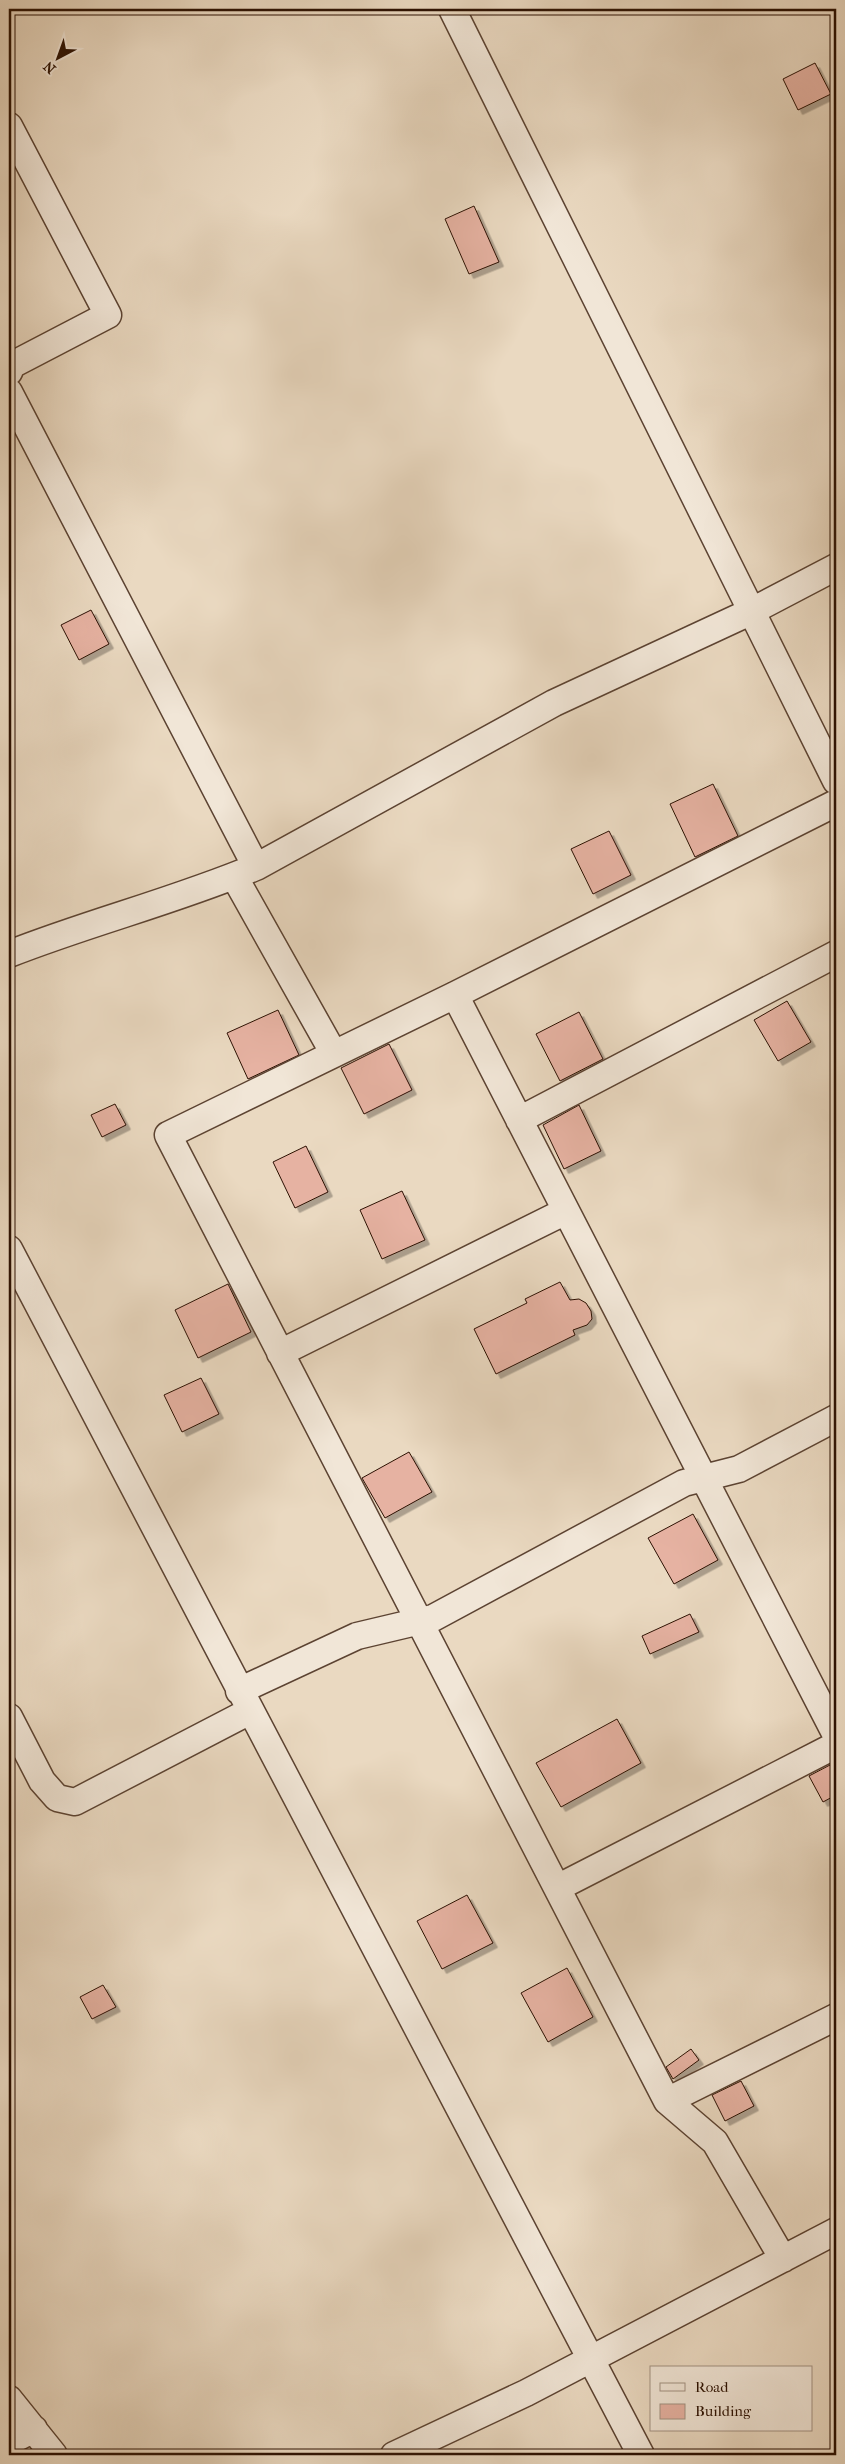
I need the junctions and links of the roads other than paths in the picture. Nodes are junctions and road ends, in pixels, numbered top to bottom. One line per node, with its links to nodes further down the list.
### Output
1 (452, 9): 6 (street)
2 (9, 126): 3 (street)
3 (9, 372)
4 (9, 392): 9 (street)
5 (836, 567): 6 (street)
6 (750, 612): 7 (street); 9 (street)
7 (836, 781)
8 (836, 803): 12 (street)
9 (245, 872): 10 (street); 13 (street)
10 (9, 954)
11 (836, 954): 14 (street)
12 (455, 995): 13 (street); 14 (street)
13 (334, 1054): 17 (street)
14 (519, 1120): 15 (street)
15 (566, 1211): 17 (street); 19 (street)
16 (9, 1250): 21 (street)
17 (280, 1353): 20 (street)
18 (836, 1418): 19 (street)
19 (704, 1478): 20 (street); 23 (street)
20 (418, 1621): 21 (street); 25 (street)
21 (245, 1701): 22 (street); 30 (street)
22 (9, 1717)
23 (836, 1735)
24 (836, 1745): 25 (street)
25 (557, 1888): 27 (street)
26 (836, 2017): 27 (street)
27 (667, 2101): 29 (street)
28 (836, 2232): 29 (street)
29 (783, 2259): 30 (street)
30 (590, 2360): 35 (street); 36 (street)
31 (9, 2399): 32 (street)
32 (34, 2430): 33 (street); 34 (street)
33 (9, 2442)
34 (54, 2455)
35 (394, 2455)
36 (641, 2455)

